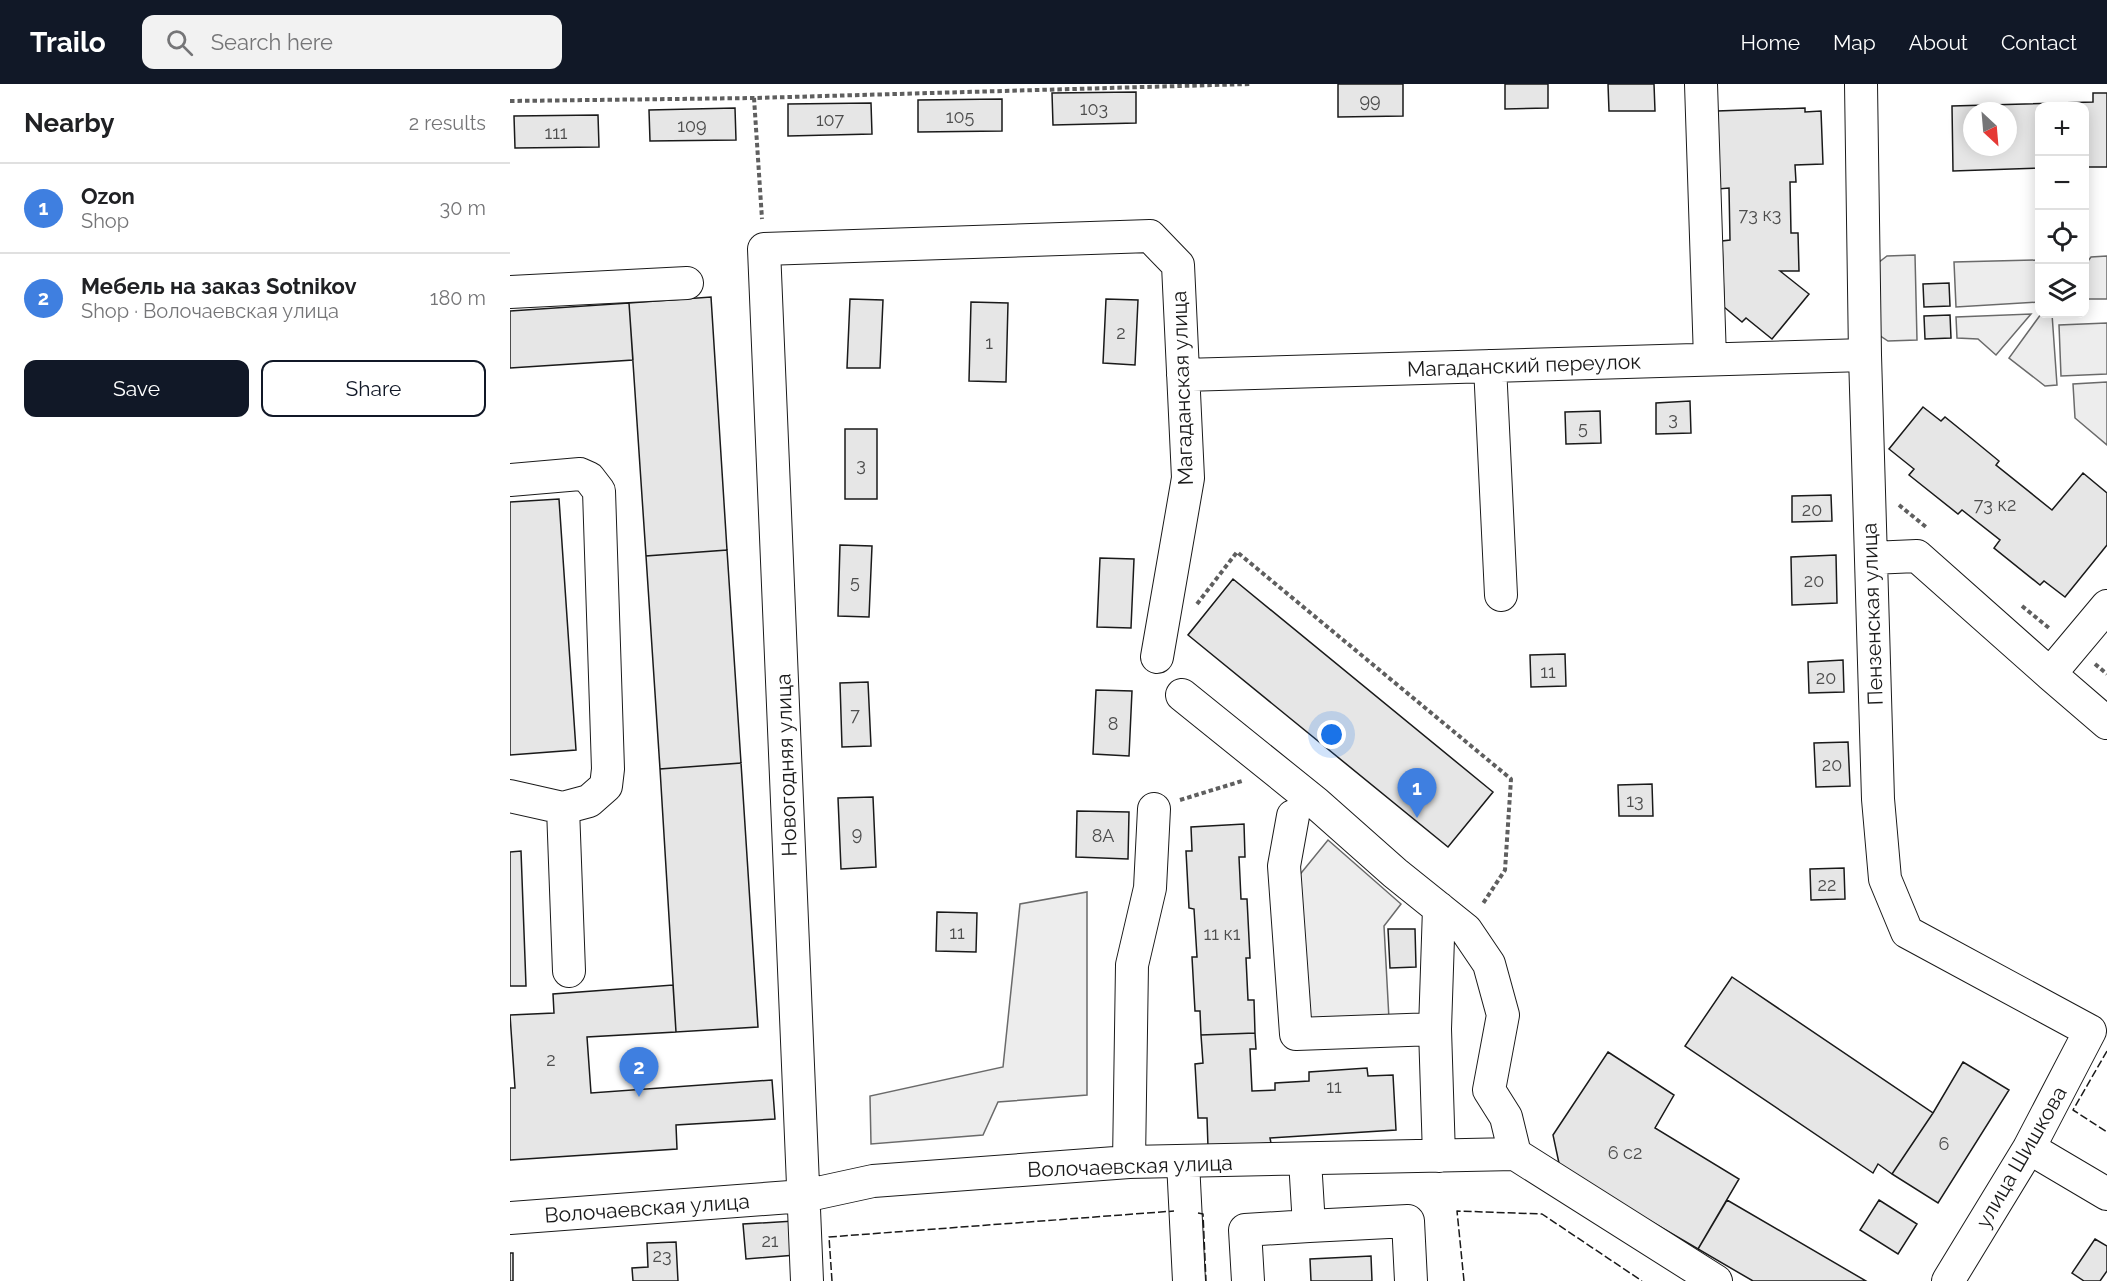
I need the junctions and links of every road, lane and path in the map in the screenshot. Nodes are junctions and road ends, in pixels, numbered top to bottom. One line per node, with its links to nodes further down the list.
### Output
1 (1215, 84): 2 (path); 5 (path)
2 (1250, 84)
3 (1701, 84): 11 (street)
4 (1861, 84): 10 (street, Пензенская улица)
5 (754, 98): 6 (path); 7 (path)
6 (510, 100)
7 (764, 249): 13 (street, Магаданская улица); 40 (street, Новогодняя улица)
8 (687, 283): 9 (street)
9 (510, 292)
10 (1865, 355): 11 (street, Магаданский переулок); 15 (street, Пензенская улица)
11 (1710, 359): 12 (street, Магаданский переулок)
12 (1490, 366): 13 (street, Магаданский переулок); 16 (street)
13 (1183, 375): 19 (street, Магаданская улица)
14 (510, 480): 25 (street)
15 (1871, 558): 20 (street); 31 (street, Пензенская улица)
16 (1502, 596)
17 (2107, 606): 20 (street)
18 (1190, 613): 29 (path)
19 (1157, 657)
20 (2050, 674): 22 (street)
21 (1182, 694): 28 (street)
22 (2107, 723)
23 (1239, 772): 26 (path)
24 (510, 796): 25 (street)
25 (563, 808): 30 (street)
26 (1154, 809): 37 (street)
27 (1293, 816): 32 (street)
28 (1439, 908): 29 (street); 32 (street)
29 (1466, 930): 34 (street)
30 (569, 971)
31 (2098, 1026): 33 (street, улица Шишкова)
32 (1435, 1029): 35 (street)
33 (2029, 1148): 39 (street); 48 (street, улица Шишкова)
34 (1515, 1154): 35 (street, Волочаевская улица); 47 (street)
35 (1439, 1156): 36 (street, Волочаевская улица)
36 (1305, 1160): 38 (street, Волочаевская улица); 42 (street)
37 (1129, 1162): 38 (street, Волочаевская улица); 40 (street, Волочаевская улица)
38 (1183, 1162): 44 (street)
39 (2107, 1194)
40 (804, 1196): 41 (street, Волочаевская улица); 43 (street, Новогодняя улица)
41 (510, 1218)
42 (1309, 1226): 45 (street); 46 (street)
43 (807, 1281)
44 (1189, 1281)
45 (1248, 1281)
46 (1411, 1281)
47 (1716, 1281)
48 (1948, 1281)

